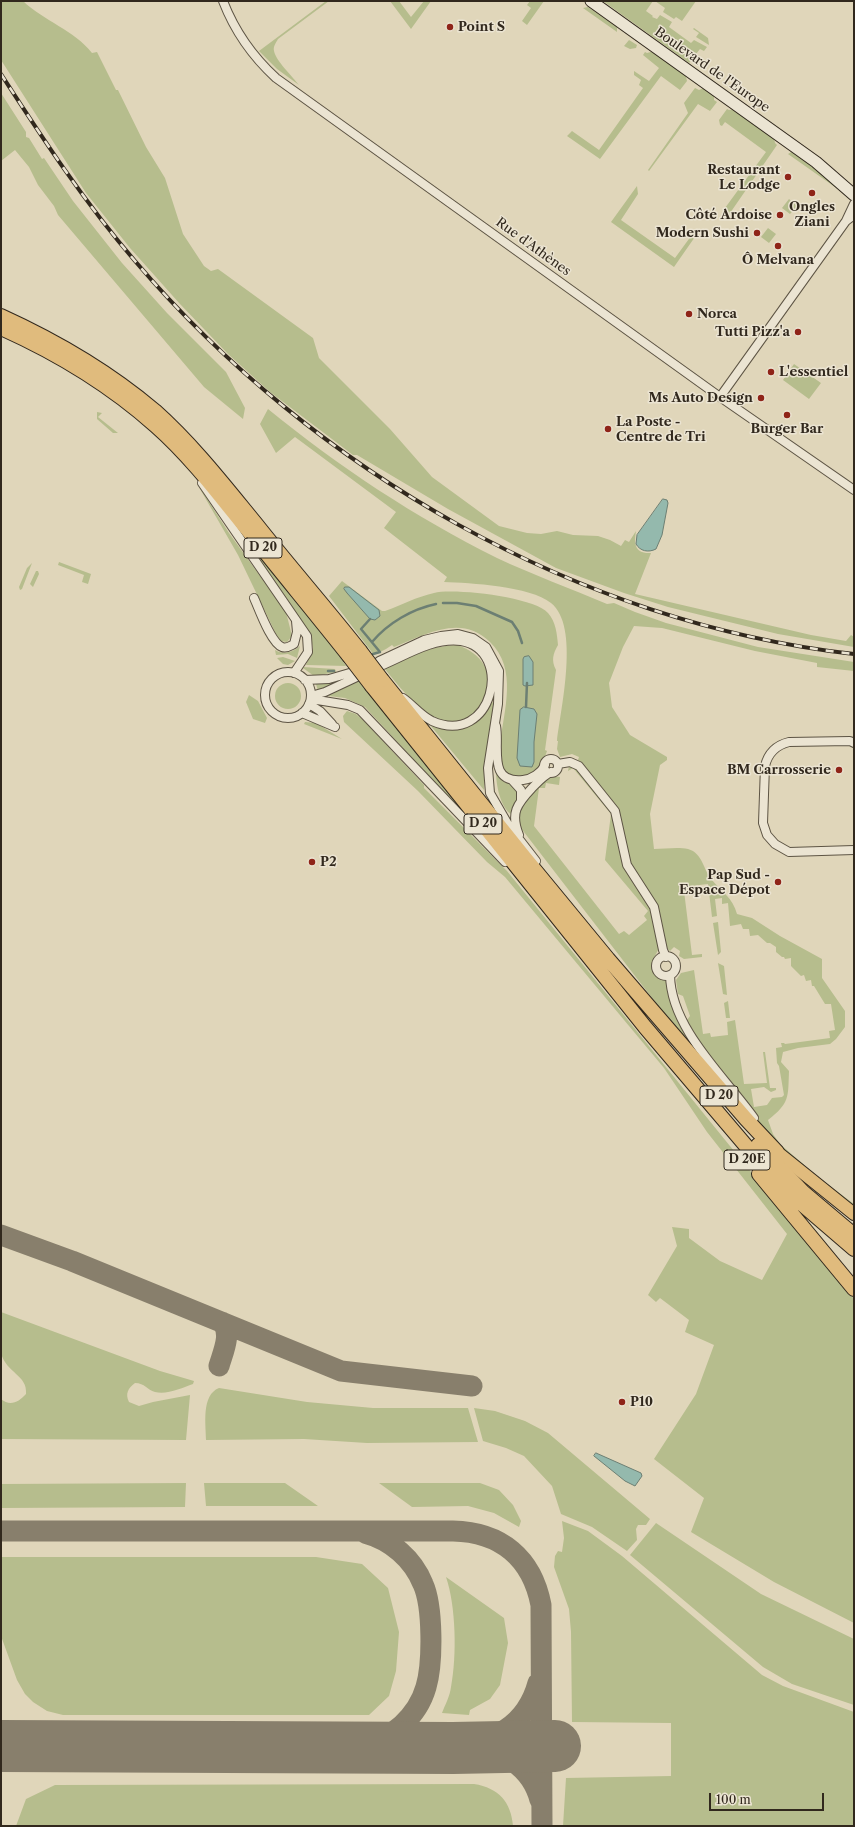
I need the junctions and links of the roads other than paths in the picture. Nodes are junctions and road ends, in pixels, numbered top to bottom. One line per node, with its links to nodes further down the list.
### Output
1 (223, 1): 11 (street, Rue d'Athènes)
2 (591, 1): 3 (street, Boulevard de l'Europe)
3 (816, 162): 4 (street, Boulevard de l'Europe); 5 (street, Boulevard de l'Europe)
4 (854, 184)
5 (854, 196)
6 (854, 204): 8 (street)
7 (854, 215): 8 (street)
8 (846, 221): 11 (street)
9 (1, 316): 16 (highway, D 20)
10 (1, 328): 12 (highway, D 20)
11 (720, 397): 13 (street, Rue d'Athènes)
12 (174, 443): 15 (street); 16 (highway, D 20)
13 (854, 490)
14 (254, 598): 15 (street)
15 (296, 621): 17 (street)
16 (354, 653): 19 (highway, D 20, bridge)
17 (294, 674): 18 (street); 21 (street)
18 (305, 680): 20 (street); 20 (street)
19 (380, 684): 22 (street); 32 (highway, D 20); 33 (highway, D 20)
20 (310, 699): 21 (street); 21 (street); 33 (street)
21 (302, 713)
22 (495, 719): 27 (street); 29 (street)
23 (854, 743): 30 (street)
24 (558, 764): 25 (street); 26 (street); 31 (street)
25 (545, 765): 26 (street); 27 (street)
26 (551, 772): 28 (street)
27 (512, 780): 28 (street)
28 (521, 800): 29 (street)
29 (523, 845): 32 (street)
30 (854, 850)
31 (666, 956): 34 (street); 34 (street)
32 (608, 959): 35 (highway, D 20)
33 (594, 962): 36 (highway, D 20)
34 (670, 975): 37 (street)
35 (639, 996): 37 (highway, D 20E); 39 (highway, D 20)
36 (645, 1027): 40 (highway, D 20); 41 (highway, D 20E)
37 (777, 1152): 38 (main road, D 20E)
38 (854, 1214)
39 (854, 1235)
40 (854, 1249)
41 (854, 1289)

